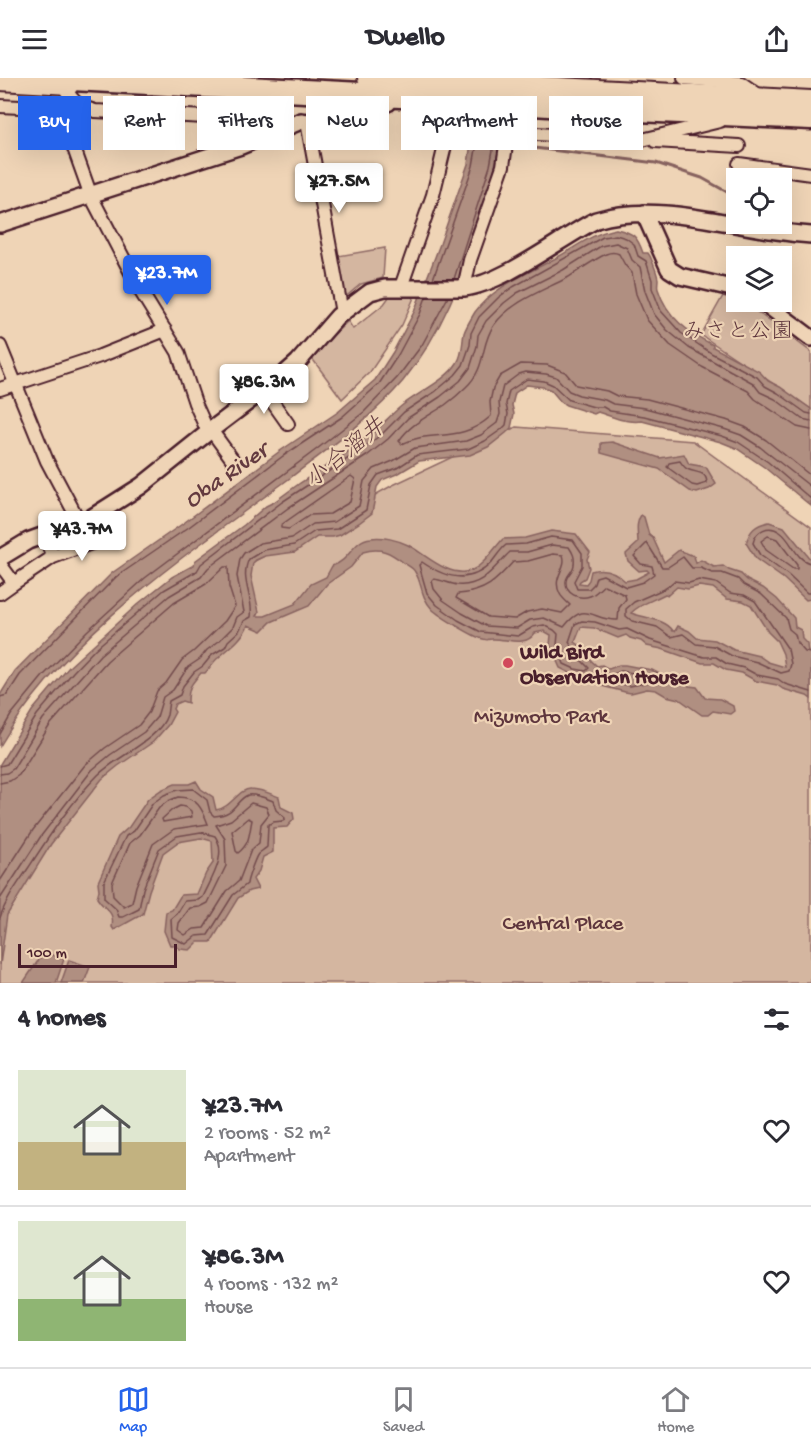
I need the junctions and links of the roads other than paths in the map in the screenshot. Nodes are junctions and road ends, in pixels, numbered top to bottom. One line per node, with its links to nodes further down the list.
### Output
1 (274, 78): 13 (highway)
2 (368, 78): 7 (highway)
3 (684, 78): 7 (street)
4 (0, 80): 5 (highway)
5 (58, 81): 6 (street); 9 (highway); 18 (highway)
6 (68, 96)
7 (763, 98): 8 (highway)
8 (811, 101)
9 (397, 102): 10 (highway); 11 (street)
10 (401, 102)
11 (389, 103)
12 (0, 106): 14 (street)
13 (811, 106)
14 (18, 107)
15 (91, 110): 17 (street)
16 (537, 110): 19 (highway)
17 (197, 117)
18 (811, 118)
19 (720, 121): 20 (highway); 21 (street)
20 (811, 127)
21 (643, 140)
22 (643, 140): 23 (street)
23 (739, 146)
24 (75, 150): 31 (street)
25 (230, 150): 31 (street)
26 (312, 150): 39 (street)
27 (444, 150): 36 (street)
28 (505, 150): 37 (street)
29 (739, 164): 30 (street)
30 (811, 174)
31 (91, 196): 33 (street); 40 (street)
32 (644, 213): 34 (street); 35 (street); 37 (street)
33 (0, 224)
34 (808, 237)
35 (726, 286)
36 (406, 287): 37 (street); 39 (street)
37 (462, 288)
38 (776, 312): 41 (street)
39 (342, 313): 45 (street)
40 (165, 330): 43 (street); 47 (street)
41 (811, 338)
42 (0, 346): 43 (street)
43 (16, 385): 44 (street); 49 (street)
44 (0, 389)
45 (264, 390): 46 (street); 47 (street)
46 (288, 424)
47 (209, 431): 48 (street); 49 (street)
48 (235, 463)
49 (85, 521): 50 (street); 51 (street)
50 (44, 535): 51 (street); 52 (street)
51 (52, 557): 54 (street)
52 (0, 558)
53 (0, 564): 54 (street)
54 (14, 583): 55 (street)
55 (0, 593)

